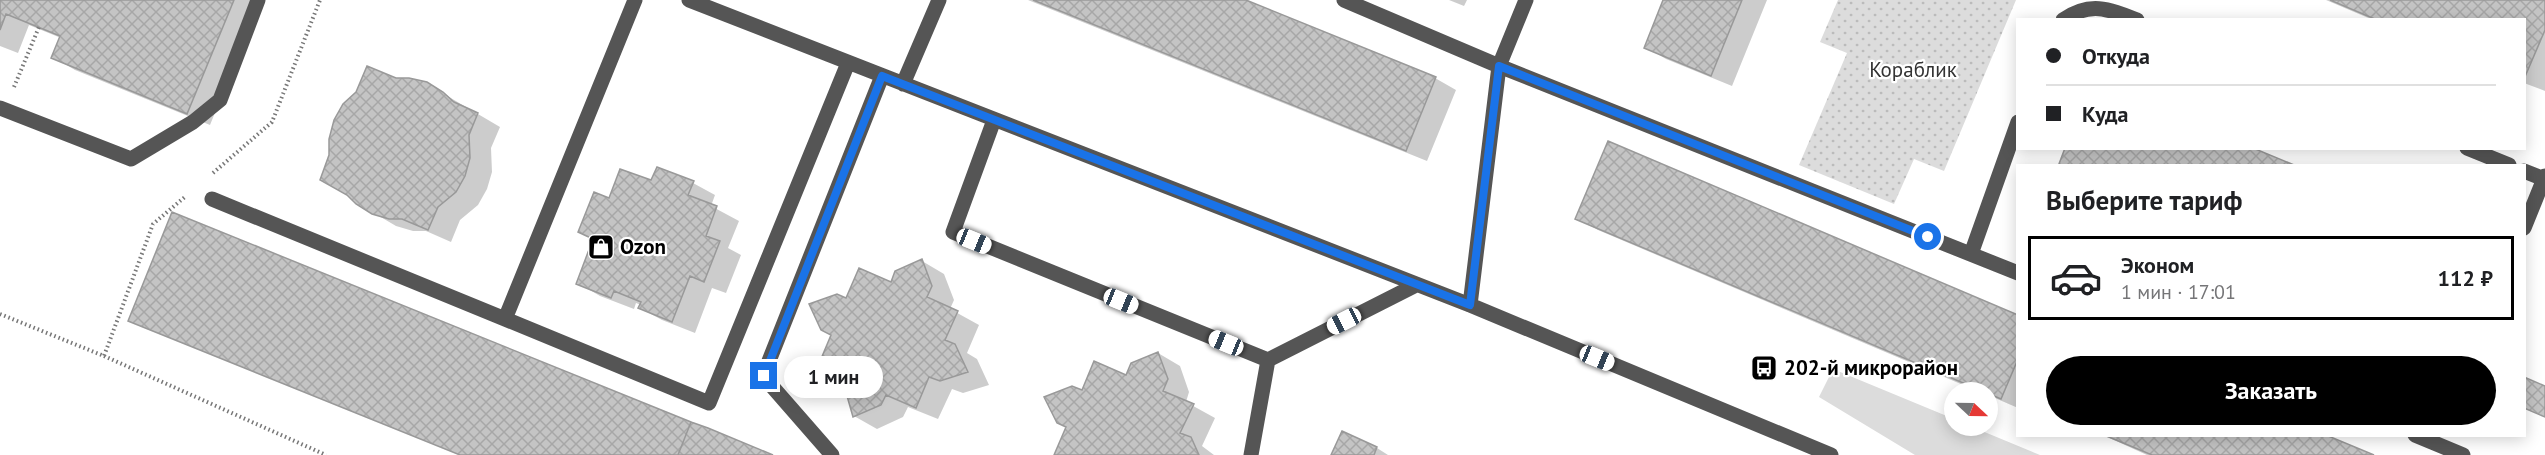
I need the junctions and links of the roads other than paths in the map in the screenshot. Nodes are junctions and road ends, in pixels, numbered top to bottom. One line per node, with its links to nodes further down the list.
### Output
1 (258, 0): 13 (street)
2 (635, 0): 26 (street)
3 (689, 0): 9 (street)
4 (939, 0): 12 (street)
5 (1344, 0): 10 (street)
6 (1526, 0): 10 (street)
7 (2066, 18): 8 (street)
8 (2132, 18)
9 (848, 63): 11 (street); 26 (street)
10 (1499, 66): 22 (street); 25 (street)
11 (882, 76): 12 (street); 30 (street)
12 (903, 84): 14 (street)
13 (2, 109)
14 (994, 120): 24 (street); 27 (street)
15 (2016, 128): 22 (street)
16 (2472, 150): 17 (street)
17 (2507, 164)
18 (2526, 172): 19 (street)
19 (2544, 177): 21 (street)
20 (212, 199): 26 (street)
21 (2526, 223)
22 (1971, 254): 23 (street)
23 (2016, 272)
24 (1416, 285): 25 (street); 27 (street)
25 (1470, 305): 32 (street)
26 (505, 319)
27 (1268, 360): 31 (street)
28 (2425, 437): 29 (street)
29 (2441, 440): 33 (street)
30 (832, 455)
31 (1251, 455)
32 (1831, 455)
33 (2463, 455)

